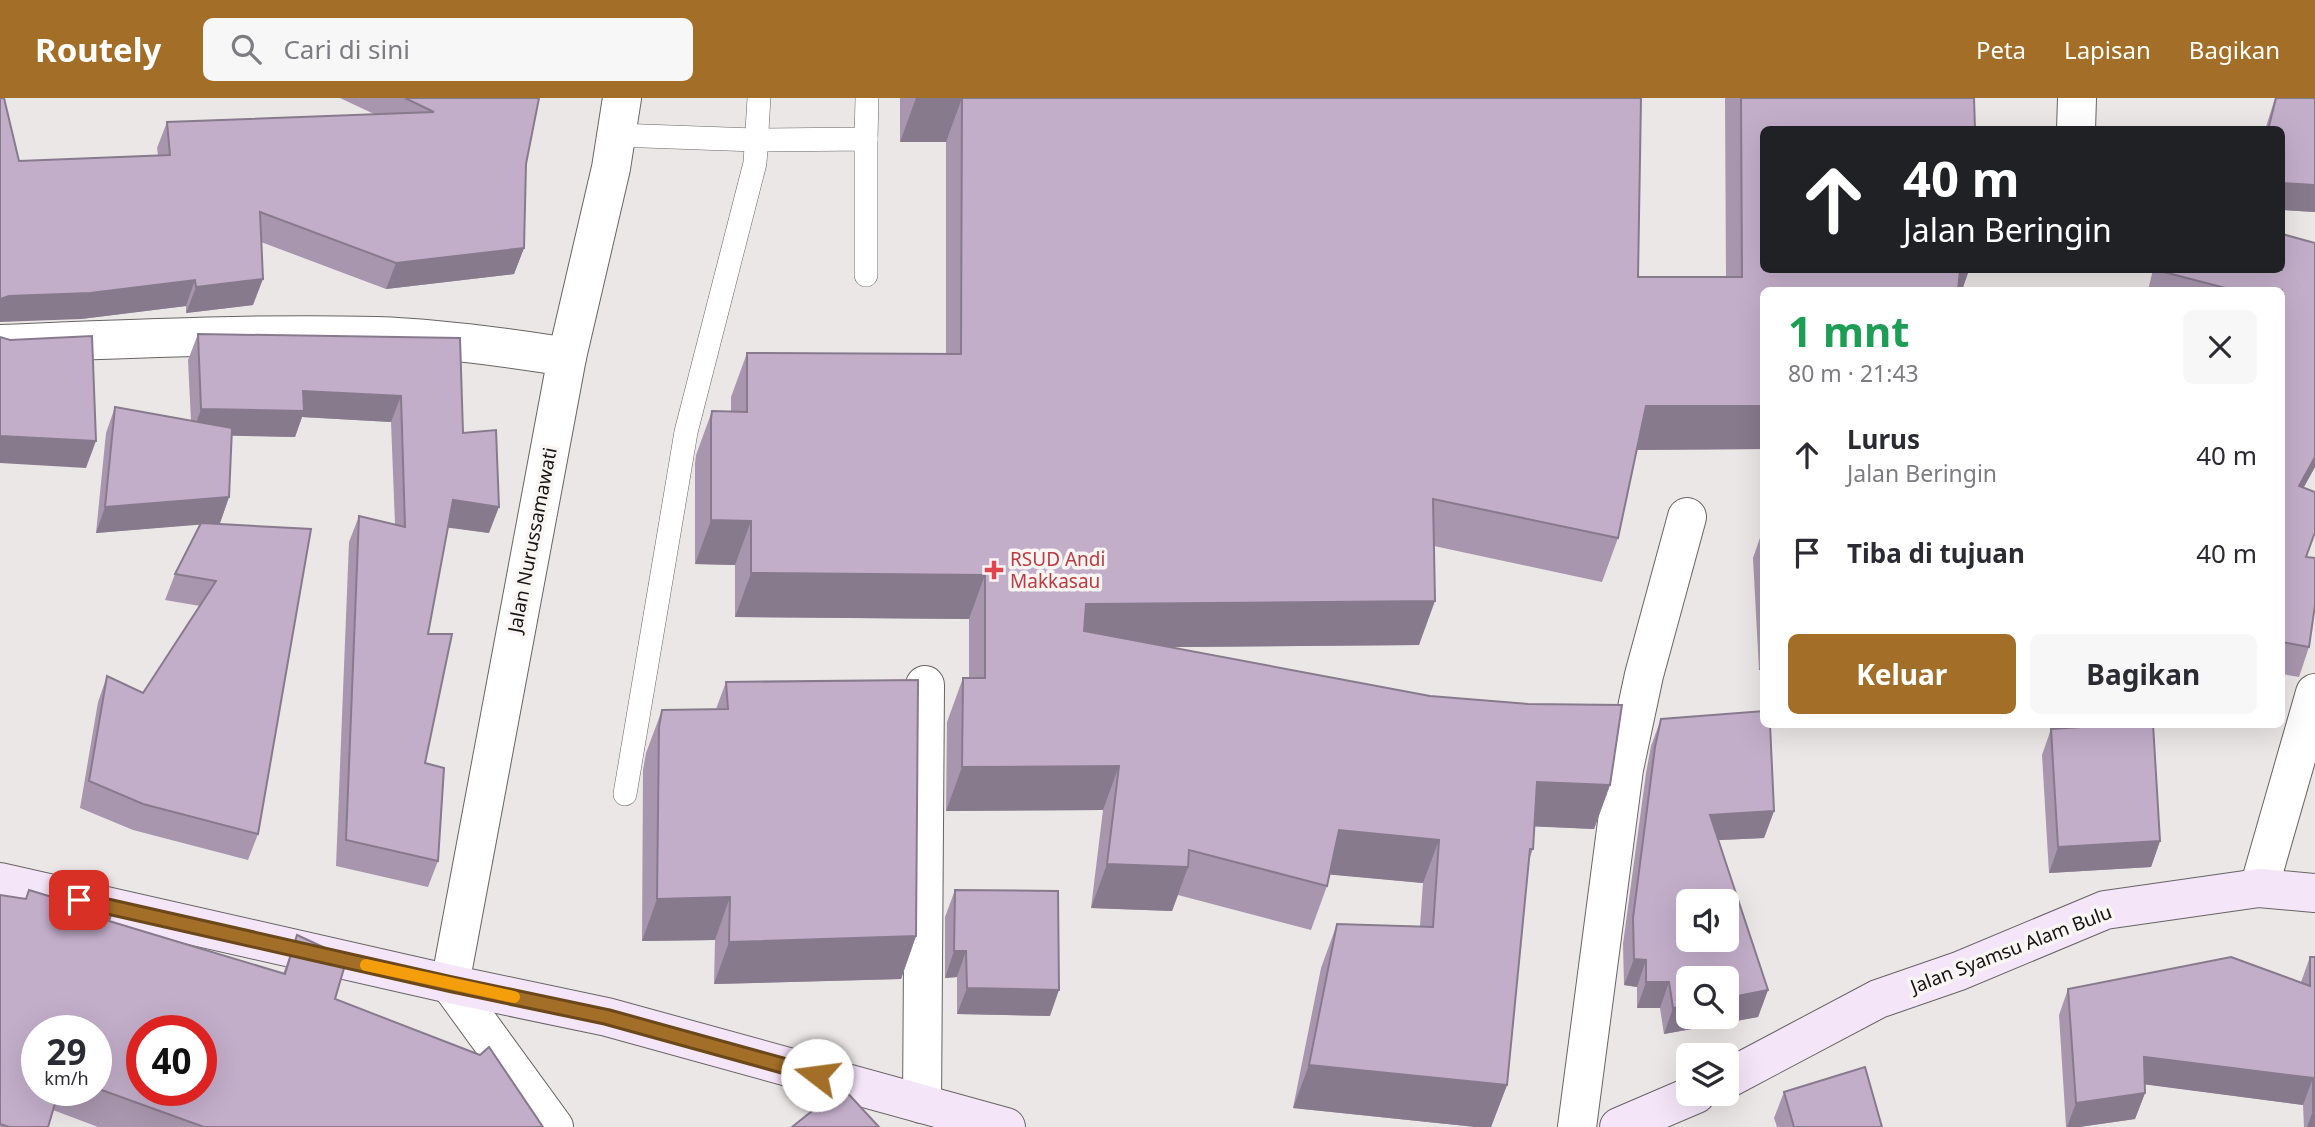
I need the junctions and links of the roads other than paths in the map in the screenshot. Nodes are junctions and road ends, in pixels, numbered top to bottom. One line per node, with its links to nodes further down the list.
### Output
1 (622, 98): 6 (street, Jalan Nurussamawati)
2 (759, 98): 8 (lane)
3 (867, 98): 7 (lane)
4 (2077, 98): 5 (street)
5 (2076, 126)
6 (616, 135): 8 (lane); 11 (street, Jalan Nurussamawati)
7 (866, 139): 8 (lane); 9 (lane)
8 (755, 140): 15 (lane)
9 (866, 275)
10 (0, 344): 11 (street)
11 (566, 357): 19 (street, Jalan Nurussamawati)
12 (1687, 517): 25 (street)
13 (925, 685): 22 (street)
14 (2315, 694): 17 (street)
15 (625, 794)
16 (0, 881): 19 (street)
17 (2259, 888): 18 (street, Jalan Syamsu Alam Bulu); 20 (street, Jalan Syamsu Alam Bulu)
18 (2315, 893)
19 (450, 984): 22 (street); 23 (street)
20 (1739, 1073)
21 (1676, 1103): 26 (street)
22 (922, 1104): 24 (street)
23 (554, 1127)
24 (1006, 1127)
25 (1577, 1127)
26 (1619, 1127)

